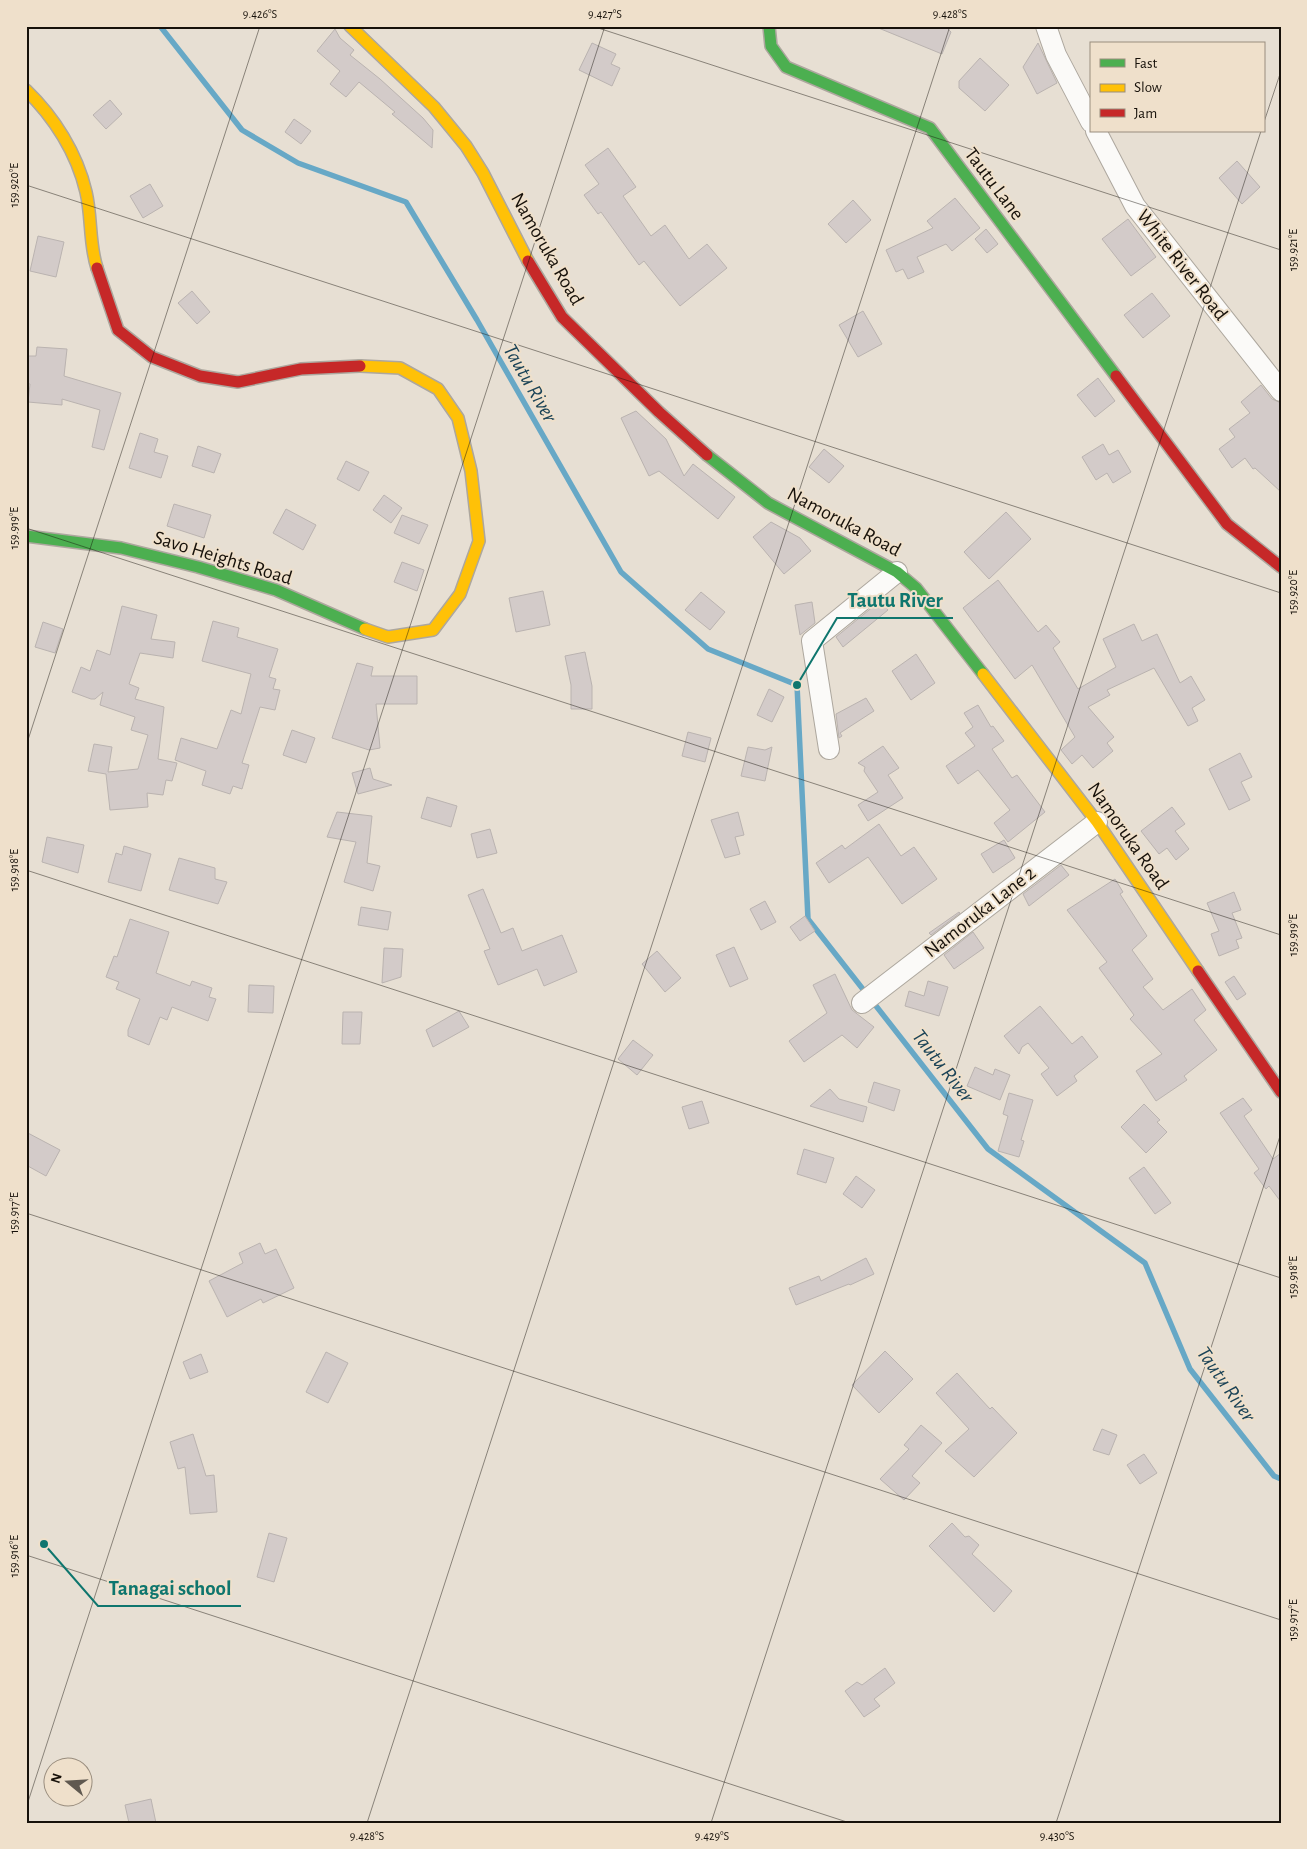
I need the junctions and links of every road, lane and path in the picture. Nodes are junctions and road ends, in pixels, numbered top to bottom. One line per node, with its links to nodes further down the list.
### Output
1 (350, 26): 10 (street, Namoruka Road)
2 (770, 26): 9 (street, Tautu Lane)
3 (1046, 26): 5 (street)
4 (26, 90): 8 (street, Savo Heights Road)
5 (1090, 120)
6 (1097, 132): 7 (street, White River Road)
7 (1281, 391)
8 (26, 536)
9 (1281, 567)
10 (897, 572): 11 (street); 12 (street, Namoruka Road)
11 (829, 749)
12 (1098, 822): 13 (street, Namoruka Lane 2); 14 (street, Namoruka Road)
13 (862, 1003)
14 (1281, 1092)

